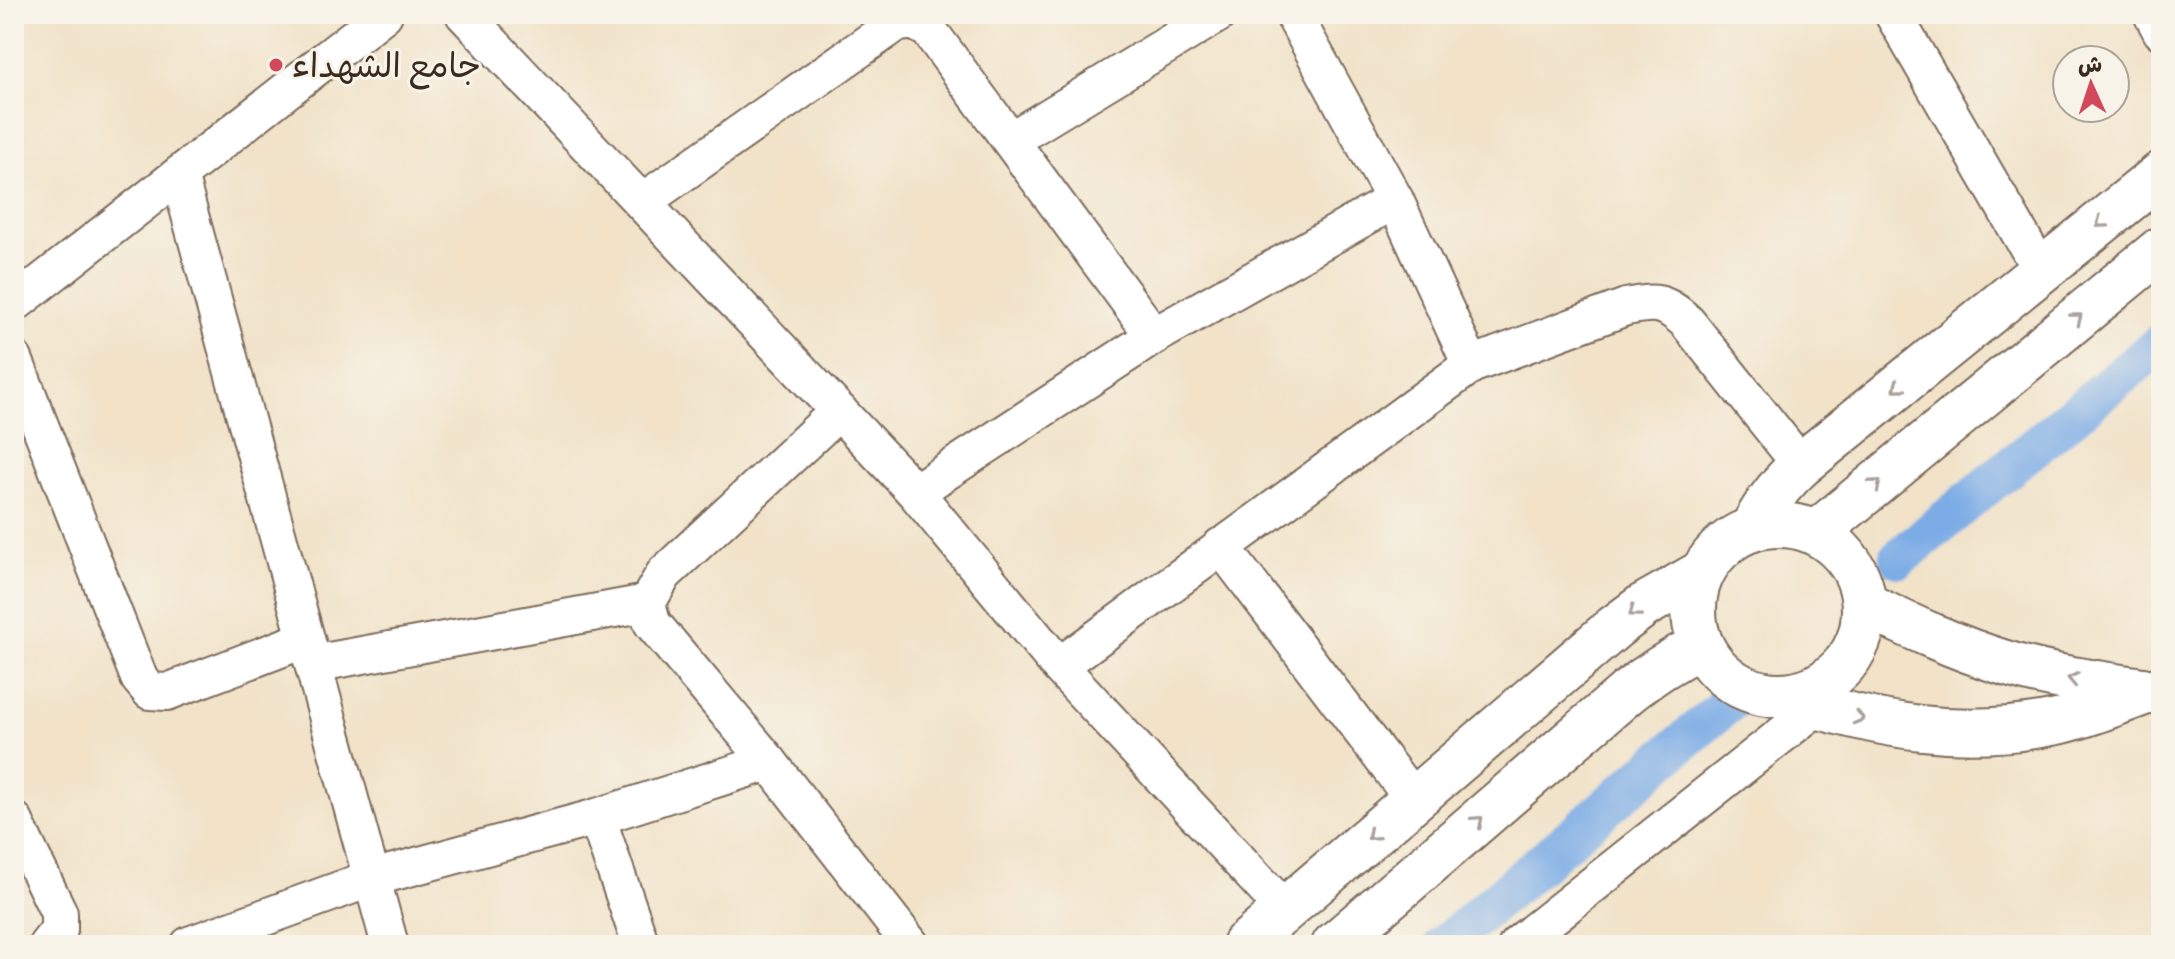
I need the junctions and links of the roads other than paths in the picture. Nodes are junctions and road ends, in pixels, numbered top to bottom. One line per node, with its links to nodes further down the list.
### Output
1 (384, 14): 10 (street)
2 (464, 14): 12 (street)
3 (1218, 14): 8 (street)
4 (1293, 14): 11 (street)
5 (1893, 14): 14 (street)
6 (2152, 14): 7 (street)
7 (2161, 31)
8 (1011, 140): 12 (street); 16 (street)
9 (2161, 174): 14 (street, one-way to 14)
10 (179, 175): 15 (street); 29 (street)
11 (1395, 200): 16 (street); 18 (street)
12 (642, 202): 19 (street)
13 (2161, 249): 23 (street, one-way to 13)
14 (2042, 272): 20 (street, one-way to 20)
15 (14, 304)
16 (1154, 336): 21 (street)
17 (14, 359): 29 (street)
18 (1471, 365): 20 (street); 24 (street)
19 (839, 411): 21 (street); 26 (street)
20 (1801, 465): 22 (street)
21 (915, 492): 30 (street)
22 (1752, 529): 23 (street); 25 (street)
23 (1816, 533): 27 (street)
24 (1221, 546): 30 (street); 34 (street)
25 (1701, 573): 28 (street); 34 (street, one-way to 34)
26 (647, 603): 29 (street); 33 (street)
27 (1864, 604): 31 (street, one-way to 27); 32 (street)
28 (1700, 646): 32 (street); 45 (street, one-way to 28)
29 (310, 652): 37 (street)
30 (1059, 666): 38 (street)
31 (2156, 691): 32 (street, one-way to 31)
32 (1801, 701): 46 (street)
33 (769, 762): 35 (street); 43 (street)
34 (1413, 799): 38 (street, one-way to 38)
35 (597, 817): 37 (street); 42 (street)
36 (14, 820): 39 (street)
37 (372, 878): 40 (street); 41 (street)
38 (1285, 910): 44 (street)
39 (47, 945)
40 (189, 945)
41 (390, 945)
42 (641, 945)
43 (910, 945)
44 (1244, 945)
45 (1334, 945)
46 (1517, 945)

